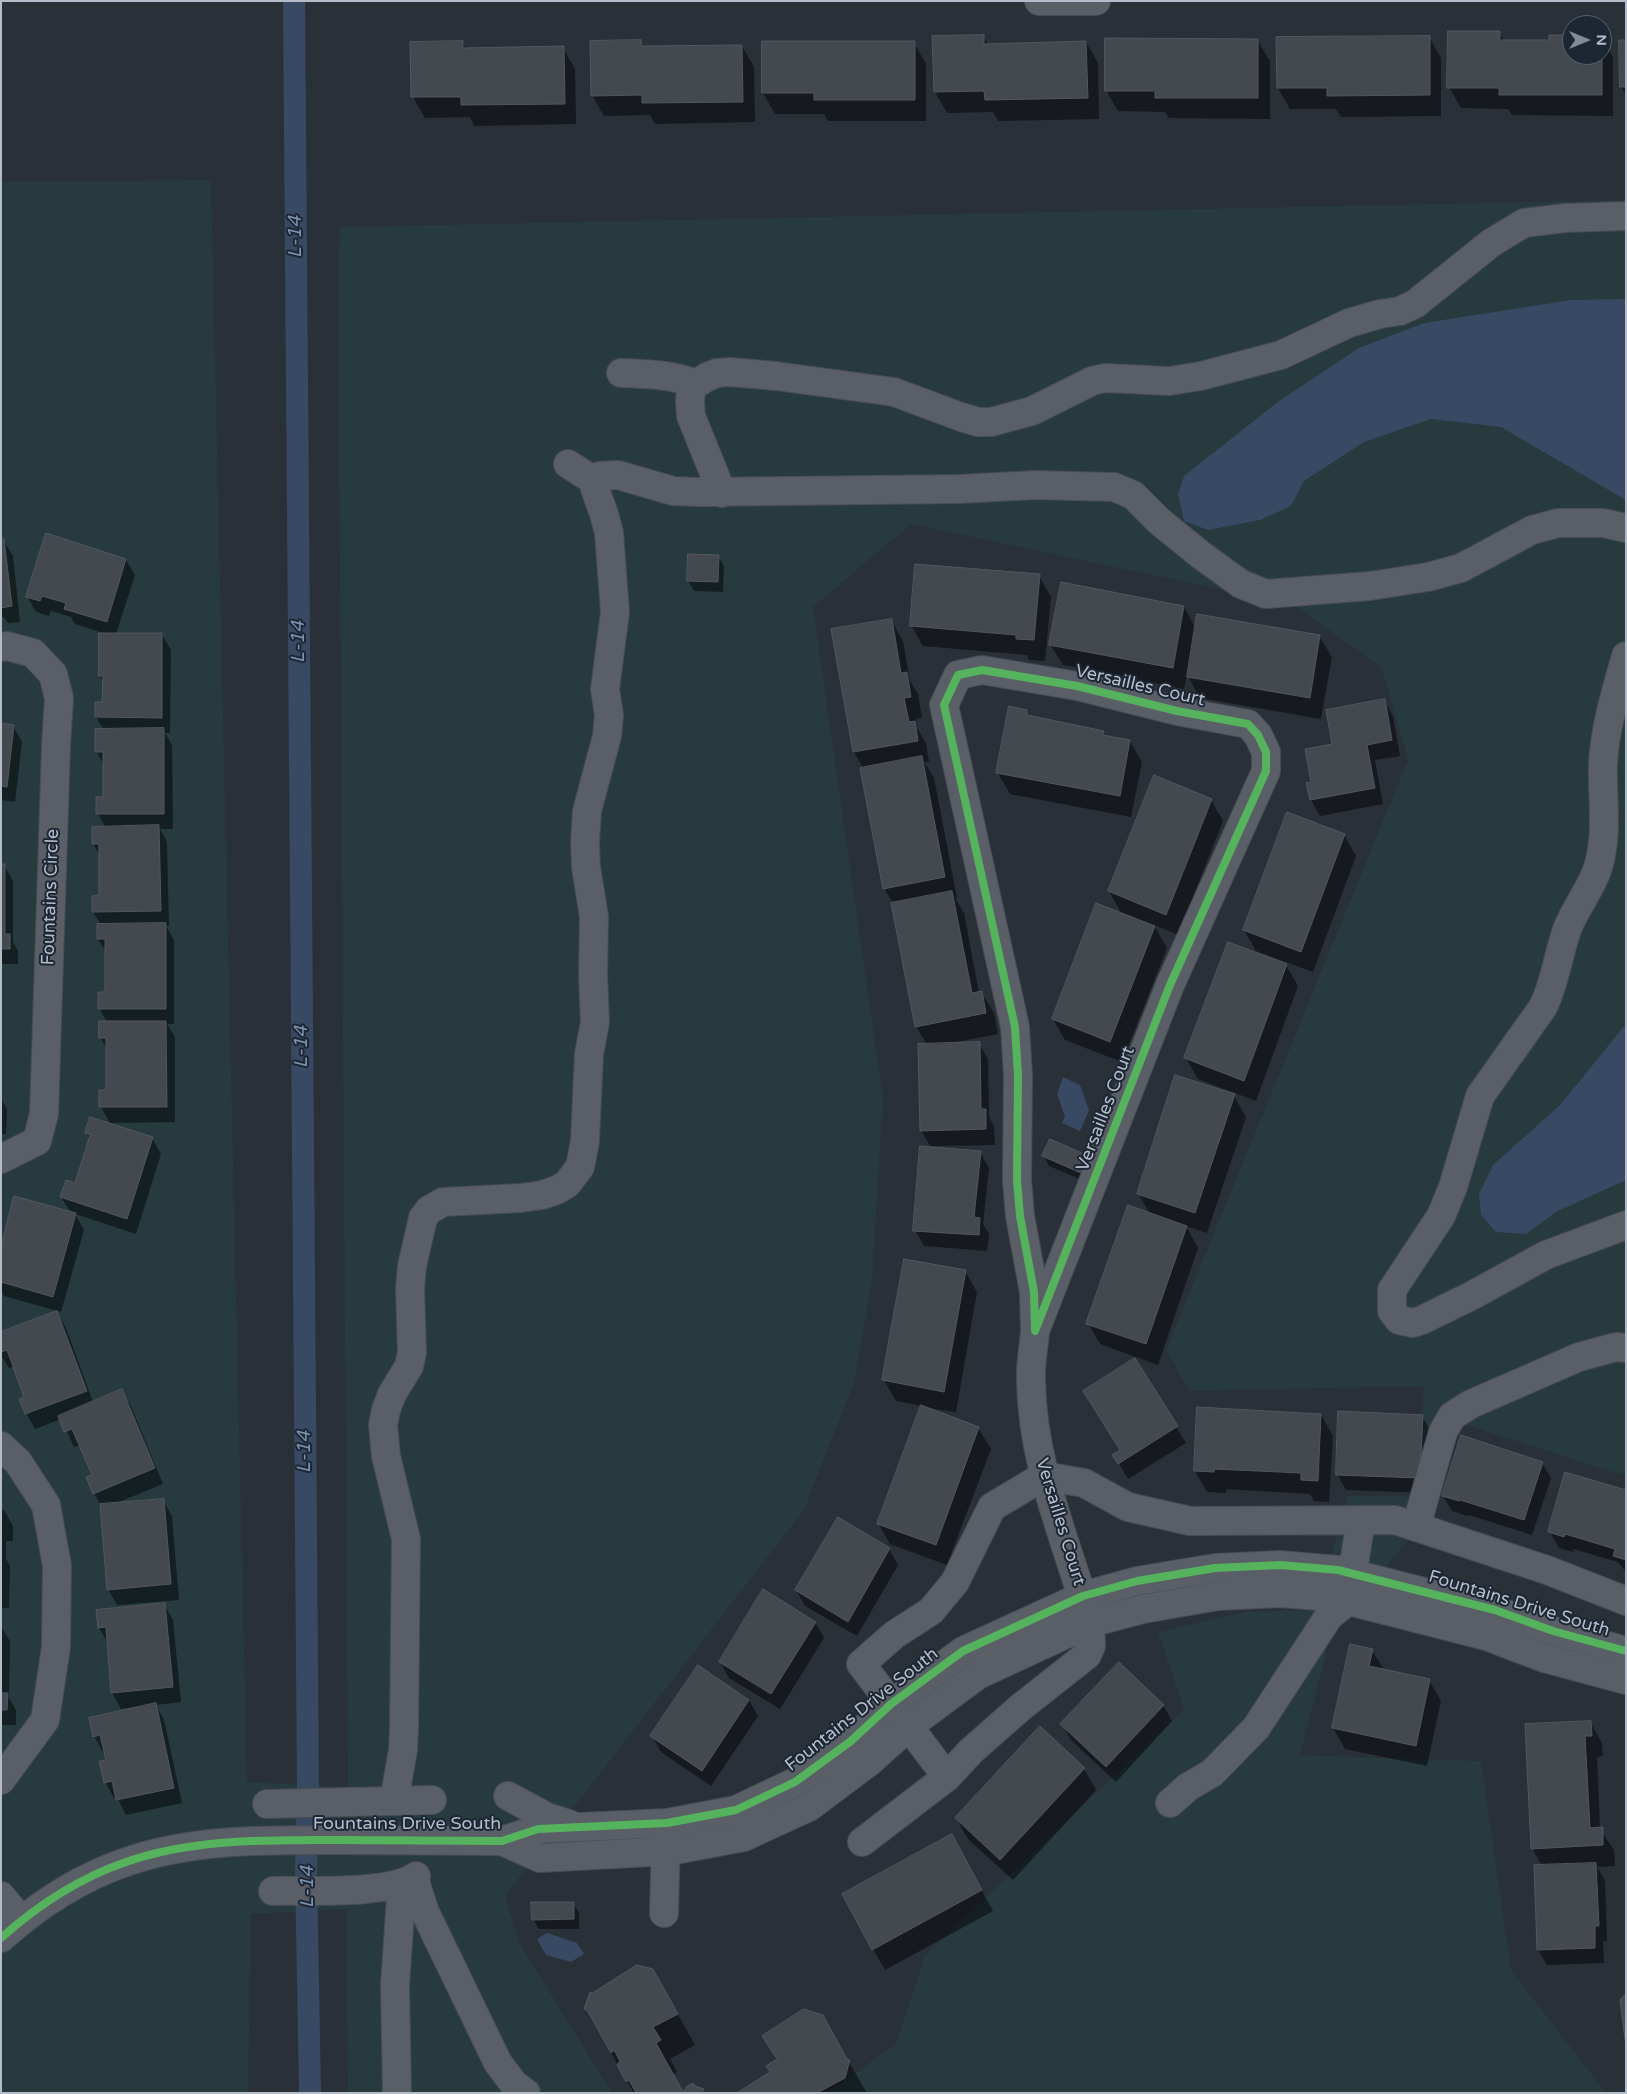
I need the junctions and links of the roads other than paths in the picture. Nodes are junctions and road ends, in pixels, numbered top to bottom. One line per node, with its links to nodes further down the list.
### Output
1 (1039, 1): 2 (street)
2 (1096, 1): 3 (street)
3 (1105, 1)
4 (1626, 216): 6 (street)
5 (621, 373): 6 (street)
6 (696, 384): 9 (street)
7 (568, 464): 8 (street)
8 (596, 482): 9 (street); 34 (street)
9 (722, 492): 10 (street)
10 (1626, 528)
11 (1, 647): 13 (street, Fountains Circle)
12 (1626, 656): 14 (street)
13 (1, 1159)
14 (1626, 1225)
15 (1035, 1331): 15 (street, Versailles Court); 18 (street, Versailles Court)
16 (1626, 1348): 20 (street)
17 (1, 1446): 31 (street)
18 (1044, 1476): 19 (street); 22 (street, Versailles Court); 28 (street)
19 (1361, 1520): 20 (street); 21 (street)
20 (1416, 1527): 24 (street)
21 (1353, 1573): 22 (street, Fountains Drive South); 23 (street); 26 (street, Fountains Drive South)
22 (1083, 1596): 25 (street, Versailles Court); 28 (street, Fountains Drive South)
23 (1348, 1601): 25 (street, Fountains Drive South); 27 (street, Fountains Drive South); 35 (street)
24 (1626, 1601)
25 (1090, 1623): 29 (street, Fountains Drive South); 30 (street, Versailles Court)
26 (1626, 1651)
27 (1626, 1680)
28 (891, 1704): 29 (street, Fountains Drive South); 37 (street, Fountains Drive South)
29 (909, 1726): 30 (street); 42 (street, Fountains Drive South)
30 (947, 1777): 41 (street, Versailles Court)
31 (1, 1780)
32 (508, 1796): 38 (street)
33 (432, 1800): 34 (street)
34 (394, 1801): 36 (street)
35 (1170, 1803)
36 (267, 1804)
37 (666, 1823): 38 (street, Fountains Drive South); 42 (street)
38 (583, 1827): 40 (street, Fountains Drive South)
39 (427, 1840): 40 (street, Fountains Drive South); 43 (street); 47 (street, Fountains Drive South)
40 (502, 1841): 42 (street, Fountains Drive South)
41 (862, 1842)
42 (666, 1851): 46 (street)
43 (408, 1880): 44 (street); 48 (street); 49 (street)
44 (273, 1891)
45 (1, 1896): 47 (street)
46 (664, 1913)
47 (11, 1929)
48 (398, 2093)
49 (526, 2093)

